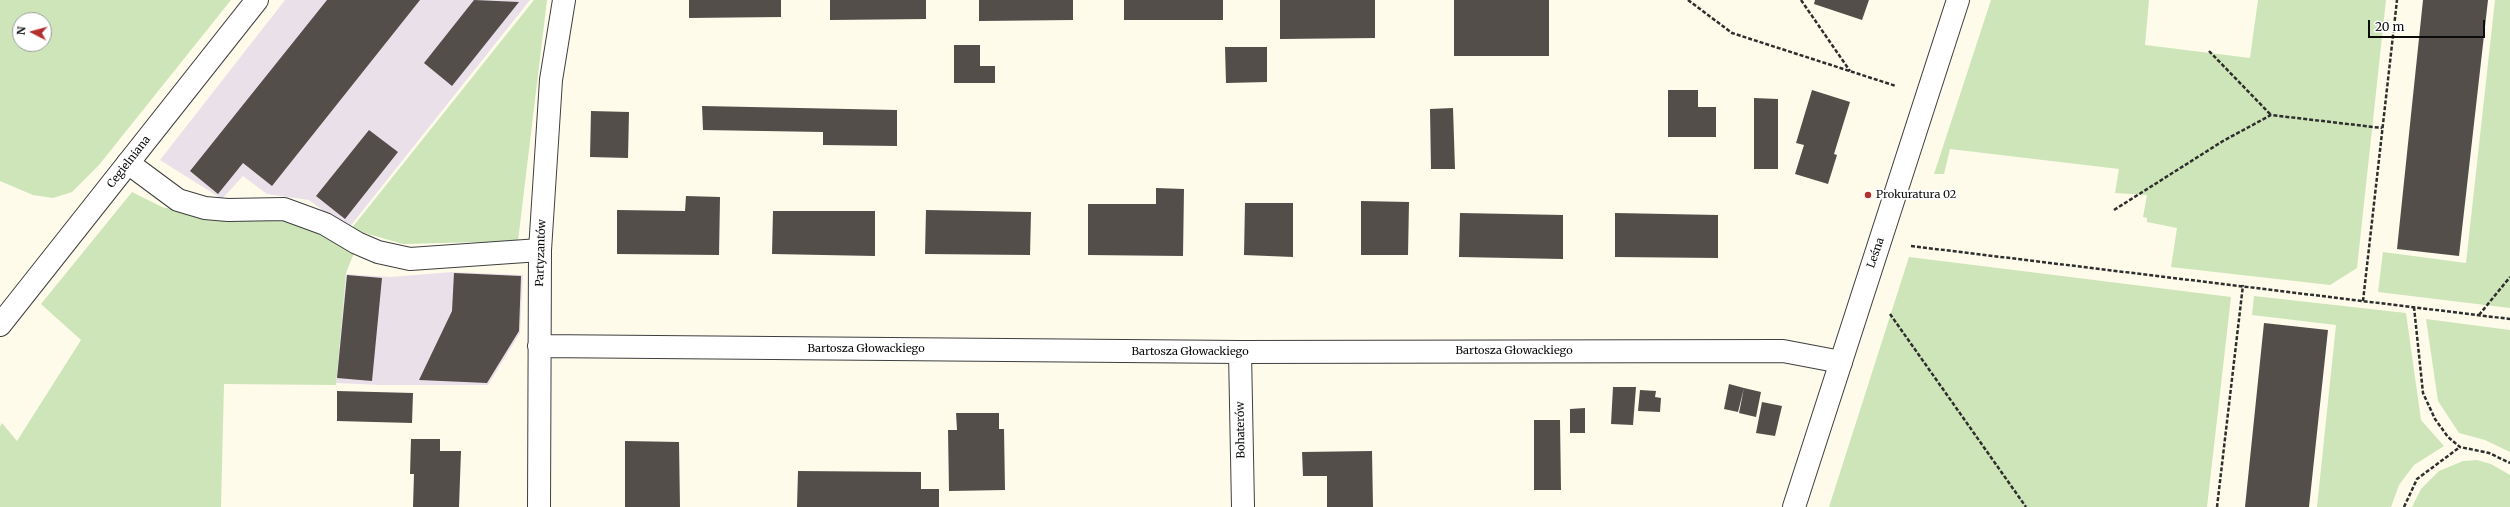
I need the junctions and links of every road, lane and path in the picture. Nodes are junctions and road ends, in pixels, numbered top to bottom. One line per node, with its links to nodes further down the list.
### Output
1 (257, 0): 12 (street, Cegielniana)
2 (564, 0): 15 (street, Partyzantów)
3 (1688, 0): 8 (path)
4 (1801, 0): 8 (path)
5 (1958, 0): 26 (street, Leśna)
6 (2397, 0): 11 (path)
7 (2209, 51): 10 (path)
8 (1850, 72): 9 (path)
9 (1896, 86)
10 (2271, 115): 11 (path); 13 (path)
11 (2382, 128): 18 (path)
12 (128, 163): 15 (street); 23 (street, Cegielniana)
13 (2114, 210)
14 (1904, 246): 17 (path)
15 (540, 250): 24 (street, Partyzantów)
16 (2510, 277): 21 (path)
17 (2243, 285): 18 (path); 33 (path)
18 (2363, 301): 19 (path)
19 (2414, 307): 21 (path); 27 (path)
20 (1888, 312): 32 (path)
21 (2479, 315): 22 (path)
22 (2510, 319)
23 (0, 325)
24 (539, 346): 25 (street, Bartosza Głowackiego); 29 (street, Partyzantów)
25 (1240, 352): 26 (street, Bartosza Głowackiego); 30 (street, Bohaterów)
26 (1840, 362): 31 (street, Leśna)
27 (2460, 447): 28 (path); 34 (path)
28 (2510, 463)
29 (539, 507)
30 (1243, 507)
31 (1794, 507)
32 (2026, 507)
33 (2217, 507)
34 (2404, 507)

